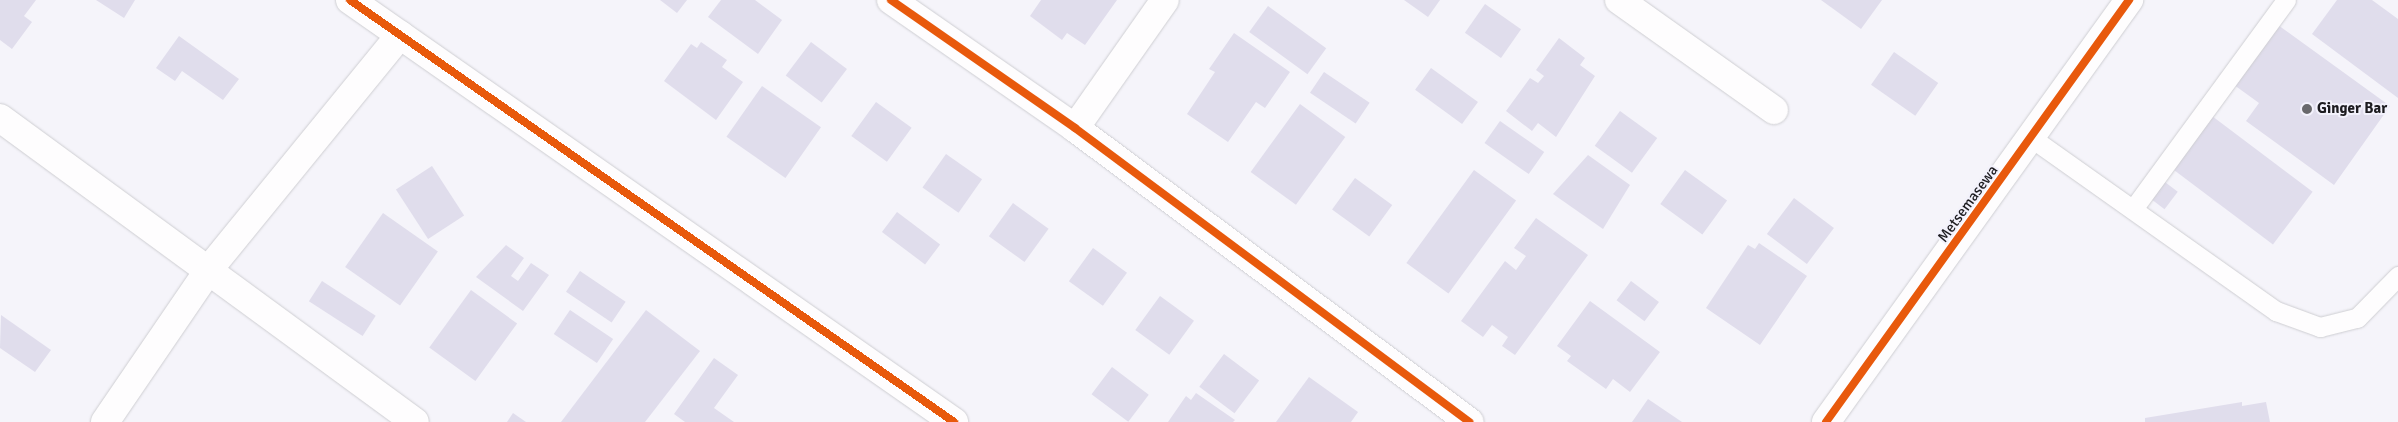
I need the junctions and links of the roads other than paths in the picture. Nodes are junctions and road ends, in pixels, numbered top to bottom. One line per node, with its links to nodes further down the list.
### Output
1 (350, 0): 7 (street)
2 (892, 0): 10 (street)
3 (1165, 0): 10 (street)
4 (1619, 0): 8 (street)
5 (2129, 0): 11 (street, Metsemasewa)
6 (2286, 0): 12 (lane)
7 (400, 35): 13 (street); 17 (street)
8 (1774, 110)
9 (0, 118): 13 (street)
10 (1075, 128): 18 (street)
11 (2033, 139): 12 (lane); 19 (street, Metsemasewa)
12 (2133, 209): 14 (lane)
13 (210, 268): 15 (street); 16 (street)
14 (2398, 276)
15 (105, 422)
16 (415, 422)
17 (954, 422)
18 (1469, 422)
19 (1826, 422)

